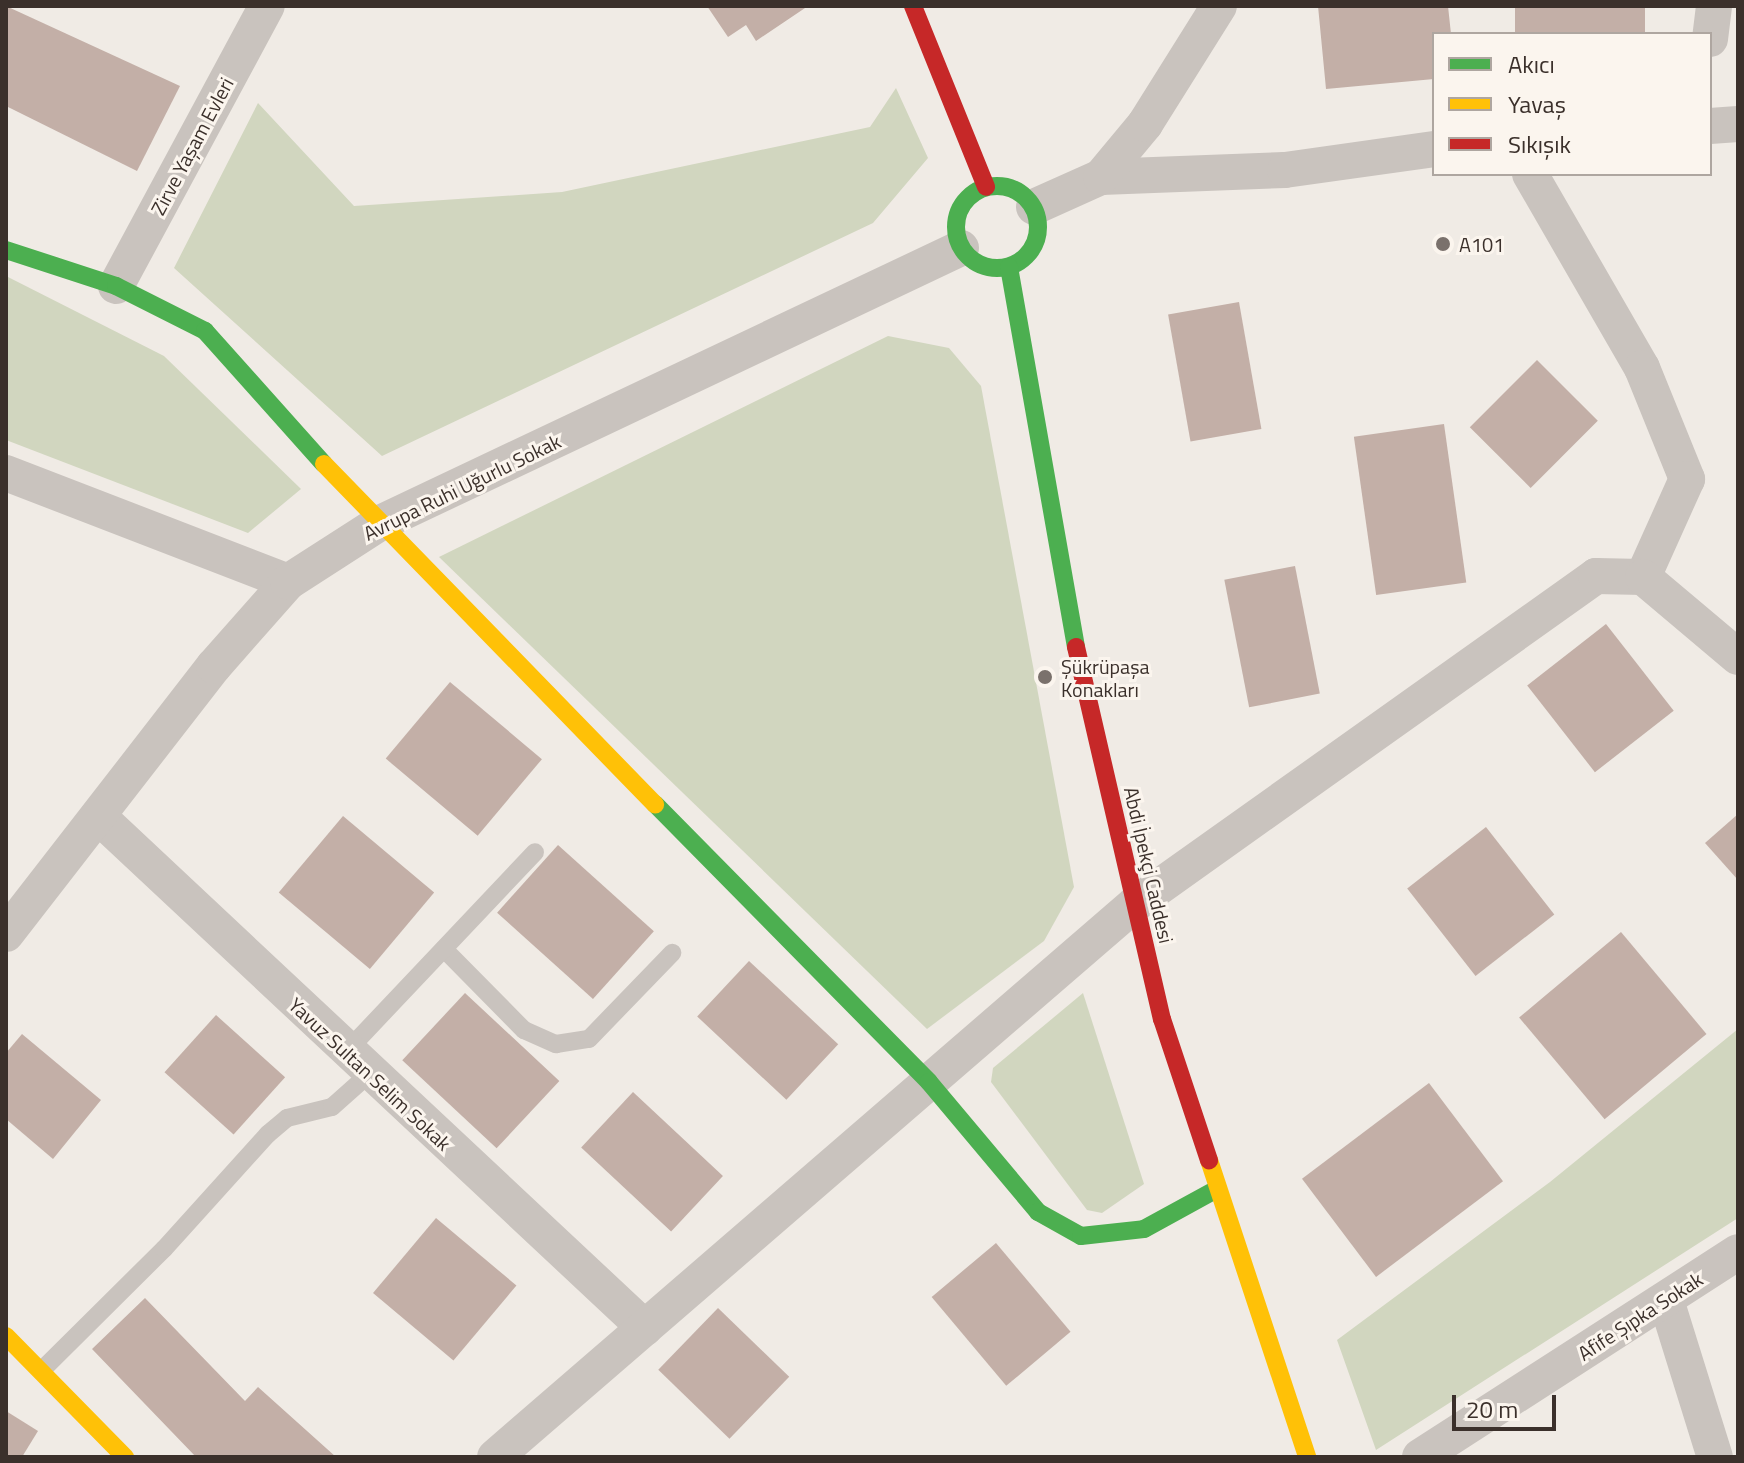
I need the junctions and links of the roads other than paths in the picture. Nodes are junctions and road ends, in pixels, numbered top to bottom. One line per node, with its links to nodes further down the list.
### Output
1 (267, 6): 16 (street, Zirve Yaşam Evleri)
2 (913, 6): 11 (street)
3 (1219, 6): 10 (street)
4 (1714, 6): 5 (street)
5 (1711, 32)
6 (1738, 124): 7 (street)
7 (1712, 126)
8 (1432, 149): 10 (street)
9 (1531, 176): 19 (street)
10 (1101, 177): 12 (street)
11 (986, 187): 12 (street); 13 (street)
12 (1034, 207): 15 (street)
13 (961, 248): 15 (street); 18 (street, Avrupa Ruhi Uğurlu Sokak)
14 (6, 250): 16 (street)
15 (1009, 267): 24 (street, Abdi İpekçi Caddesi)
16 (116, 286): 18 (street)
17 (6, 473): 20 (street)
18 (378, 524): 20 (street, Avrupa Ruhi Uğurlu Sokak); 29 (street)
19 (1643, 577): 21 (street); 24 (street)
20 (288, 582): 22 (street, Avrupa Ruhi Uğurlu Sokak)
21 (1737, 655)
22 (98, 816): 25 (street, Avrupa Ruhi Uğurlu Sokak); 28 (street, Yavuz Sultan Selim Sokak)
23 (535, 852): 26 (lane)
24 (1135, 904): 29 (street); 30 (street, Abdi İpekçi Caddesi)
25 (6, 934)
26 (444, 949): 27 (lane); 28 (lane)
27 (672, 953)
28 (357, 1063): 33 (street, Yavuz Sultan Selim Sokak); 35 (lane)
29 (929, 1082): 30 (street); 33 (street)
30 (1217, 1189): 38 (street, Abdi İpekçi Caddesi)
31 (1738, 1252): 32 (street, Afife Şıpka Sokak)
32 (1666, 1300): 39 (street, Afife Şıpka Sokak); 40 (street)
33 (645, 1328): 37 (street)
34 (6, 1336): 35 (street)
35 (41, 1371): 36 (street)
36 (125, 1457)
37 (495, 1457)
38 (1307, 1457)
39 (1420, 1457)
40 (1715, 1457)

